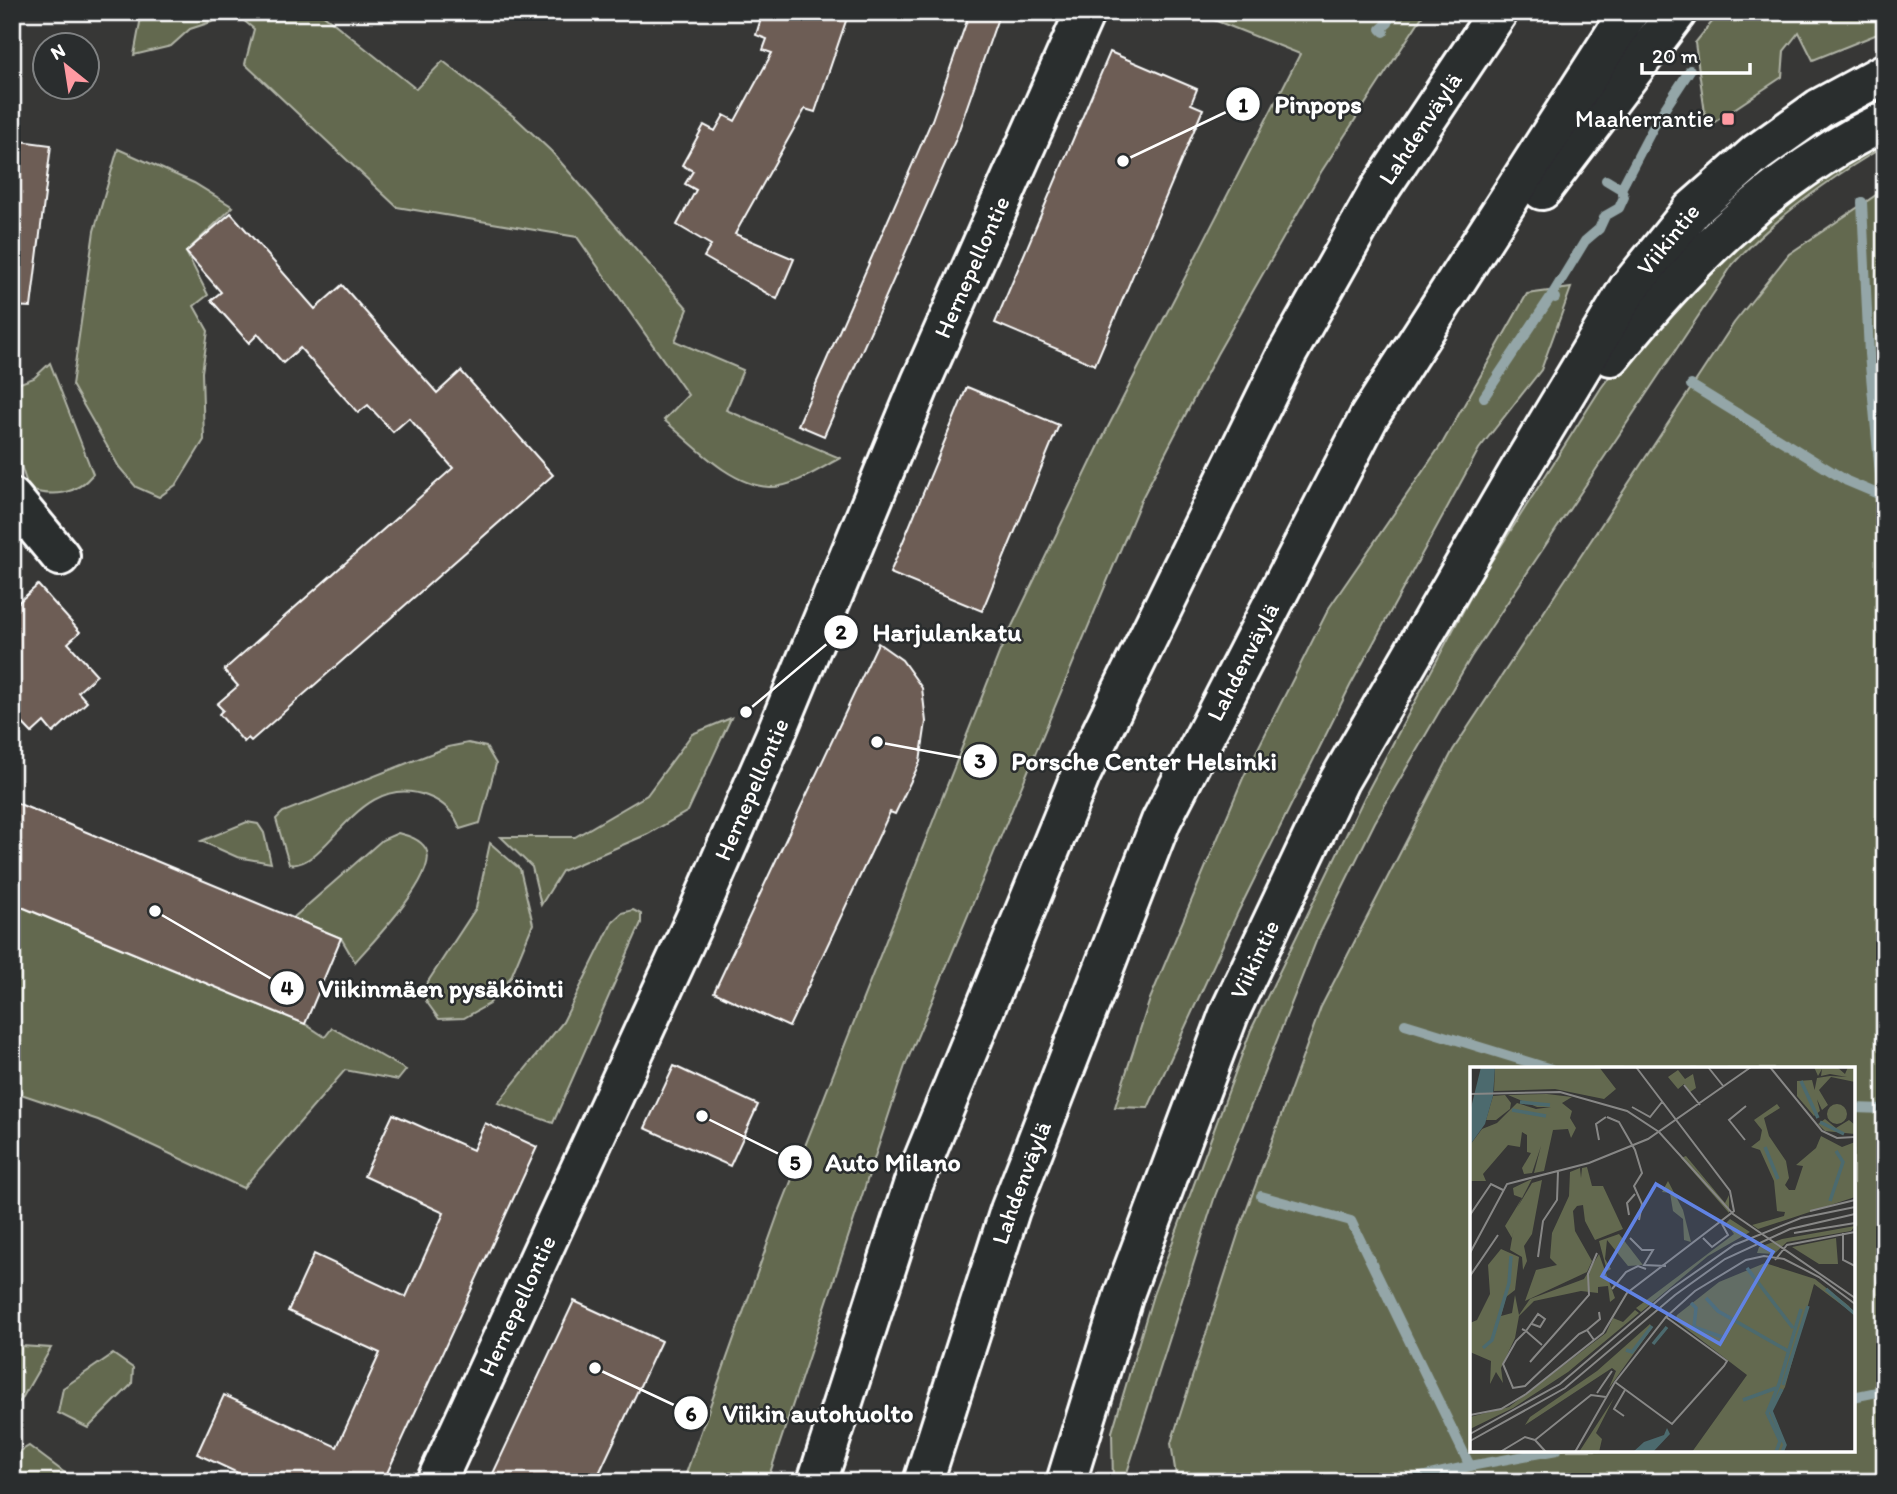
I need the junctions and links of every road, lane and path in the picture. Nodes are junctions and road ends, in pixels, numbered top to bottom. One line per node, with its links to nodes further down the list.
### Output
1 (1085, 12): 11 (main road, Hernepellontie)
2 (1498, 12): 12 (main road, Lahdenväylä)
3 (1629, 12): 7 (main road, Lahdenväylä)
4 (1677, 12): 7 (main road)
5 (1885, 73): 8 (main road, Viikintie)
6 (1885, 121): 8 (main road, Viikintie)
7 (1369, 416): 13 (main road, Lahdenväylä)
8 (1520, 469): 14 (main road, Viikintie)
9 (12, 498): 10 (main road)
10 (60, 556)
11 (436, 1482)
12 (817, 1482)
13 (923, 1482)
14 (1066, 1482)

